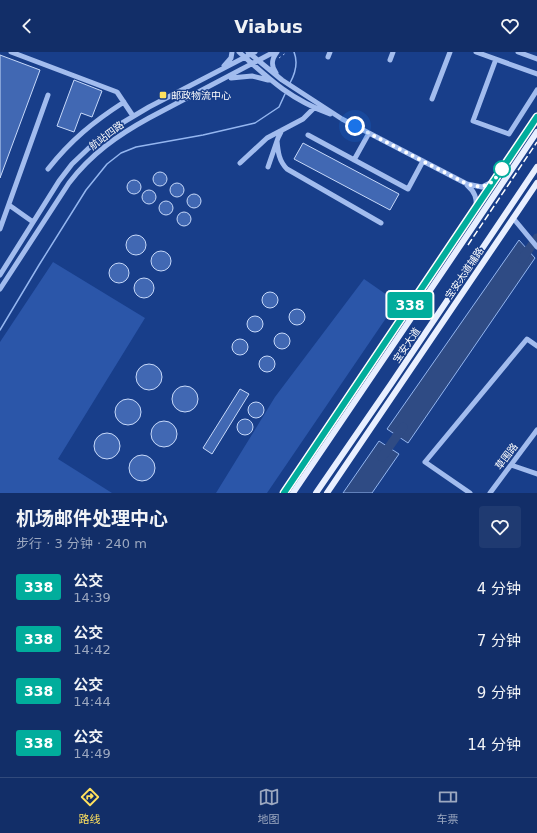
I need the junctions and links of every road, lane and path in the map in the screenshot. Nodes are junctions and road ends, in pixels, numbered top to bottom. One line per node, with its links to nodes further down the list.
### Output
1 (11, 52): 26 (street)
2 (232, 52): 18 (street)
3 (239, 52): 11 (street)
4 (276, 52): 16 (street, 航站四路); 21 (street)
5 (287, 52): 12 (path)
6 (393, 52): 15 (street)
7 (450, 52): 25 (street)
8 (476, 52): 13 (street)
9 (518, 52): 14 (street)
10 (251, 53): 11 (street, 航站四路); 16 (street)
11 (245, 57): 17 (street); 18 (street, 航站四路)
12 (279, 59)
13 (496, 59): 19 (street); 23 (street)
14 (537, 59)
15 (390, 60)
16 (259, 61): 17 (street, 航站四路); 21 (street)
17 (253, 64): 20 (street, 航站四路); 22 (street)
18 (215, 73): 28 (street, 航站四路)
19 (537, 74)
20 (225, 79): 22 (street); 54 (street, 航站四路)
21 (282, 80): 30 (street)
22 (276, 84): 27 (street)
23 (537, 90)
24 (48, 95): 45 (street)
25 (432, 99)
26 (124, 102): 28 (street); 41 (street)
27 (314, 108): 30 (street); 31 (street)
28 (133, 116): 48 (street, 航站四路)
29 (537, 117): 42 (main road)
30 (342, 119): 33 (street)
31 (283, 129): 35 (street); 38 (street)
32 (537, 132): 58 (main road, 宝安大道)
33 (368, 133): 36 (street); 37 (street)
34 (308, 135): 36 (street)
35 (276, 141): 39 (street); 49 (street)
36 (354, 160): 37 (street)
37 (423, 161): 44 (street)
38 (240, 163)
39 (268, 167)
40 (537, 167): 55 (main road, 宝安大道)
41 (48, 170)
42 (495, 180): 44 (street); 46 (main road)
43 (537, 183): 47 (main road, 宝安大道辅路)
44 (467, 184): 46 (street)
45 (8, 205): 48 (street); 50 (street)
46 (476, 208): 57 (main road)
47 (513, 218): 51 (street); 53 (main road, 宝安大道辅路)
48 (33, 222): 52 (street, 航站四路)
49 (381, 223)
50 (0, 229)
51 (537, 247)
52 (0, 275)
53 (472, 280): 55 (main road); 65 (main road, 宝安大道辅路)
54 (0, 290)
55 (433, 322): 64 (main road, 宝安大道)
56 (537, 346): 66 (street)
57 (365, 372): 58 (main road); 62 (main road)
58 (356, 399): 63 (main road, 宝安大道)
59 (537, 430): 60 (street, 草围路)
60 (511, 465): 61 (street); 67 (street, 草围路)
61 (537, 474)
62 (284, 493)
63 (293, 493)
64 (316, 493)
65 (327, 493)
66 (470, 493)
67 (490, 493)

